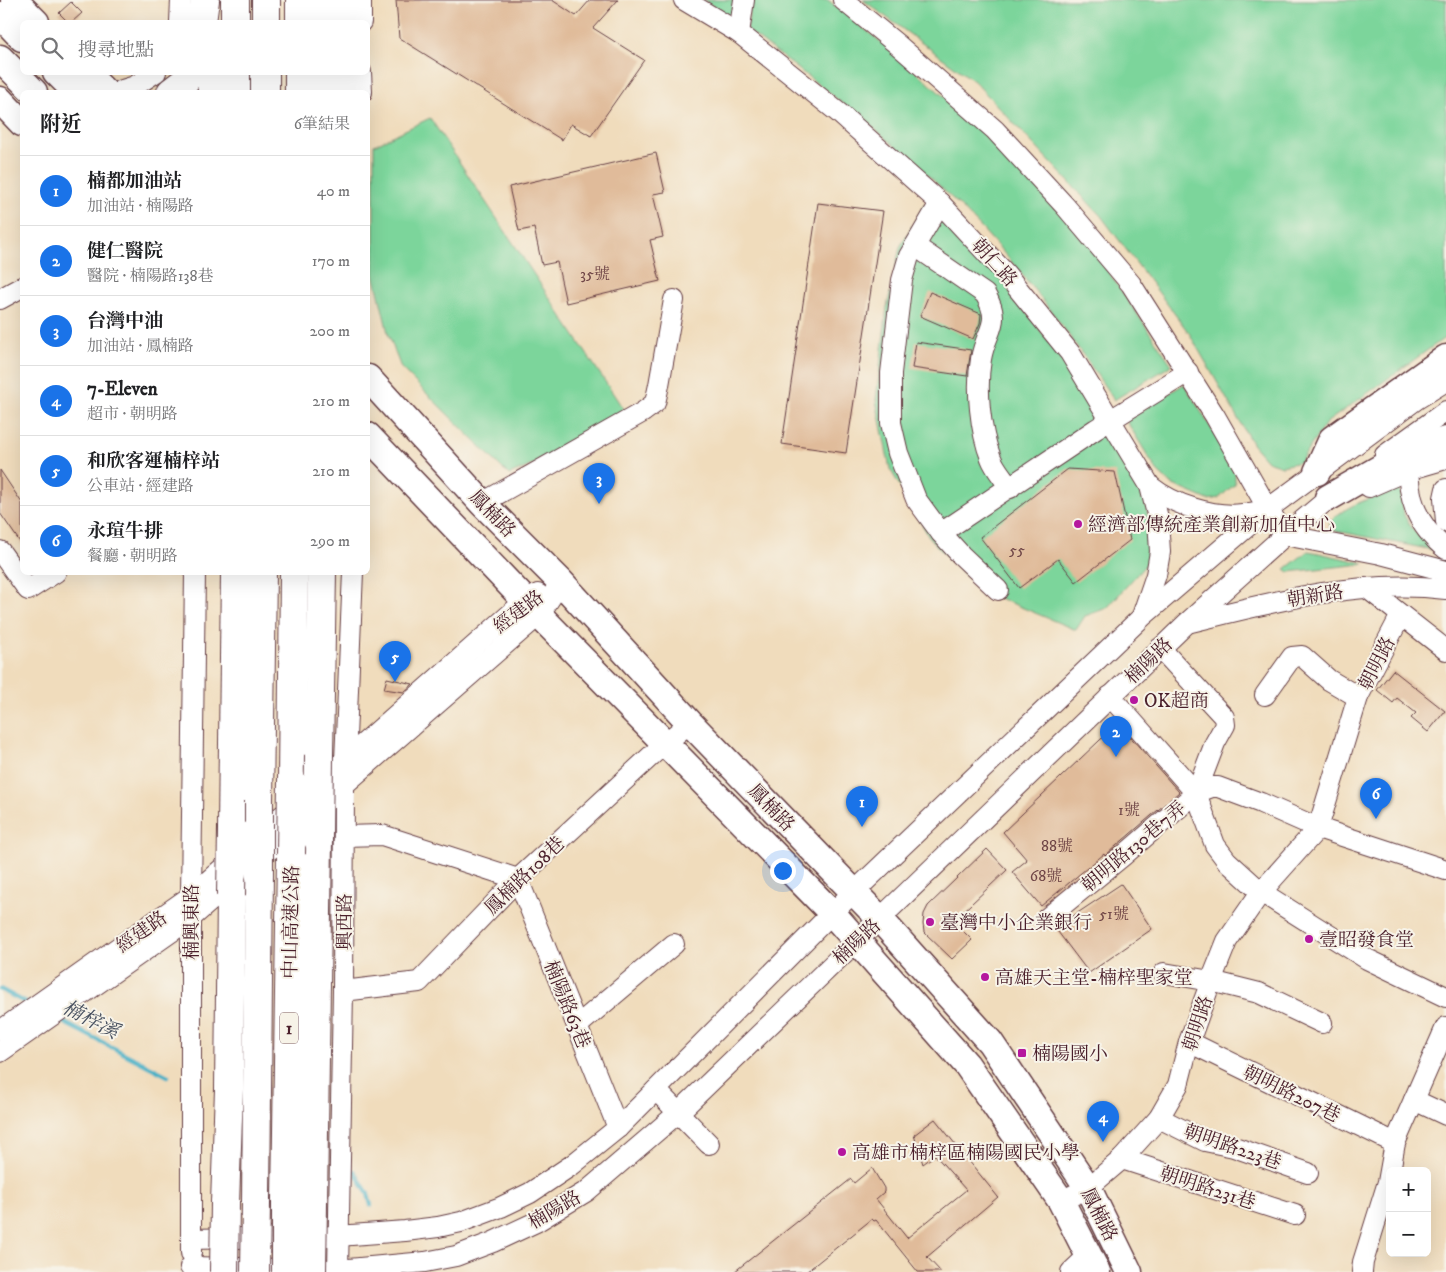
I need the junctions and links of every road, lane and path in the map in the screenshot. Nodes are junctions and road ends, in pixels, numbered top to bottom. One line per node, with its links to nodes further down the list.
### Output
1 (14, 0): 15 (main road)
2 (181, 0): 16 (street)
3 (205, 0): 17 (highway)
4 (214, 0): 18 (highway)
5 (235, 0): 19 (highway)
6 (266, 0): 20 (highway)
7 (300, 0): 21 (highway)
8 (325, 0): 22 (highway)
9 (345, 0): 23 (highway)
10 (361, 0): 24 (street)
11 (684, 0): 25 (street, 朝仁路)
12 (744, 0): 25 (street)
13 (842, 0): 59 (street)
14 (0, 15): 26 (main road)
15 (34, 20)
16 (180, 20)
17 (202, 20)
18 (214, 20)
19 (235, 20)
20 (266, 20)
21 (300, 20)
22 (325, 20)
23 (345, 20)
24 (361, 20)
25 (739, 33): 53 (street, 朝仁路)
26 (20, 36)
27 (0, 58): 39 (main road)
28 (59, 75): 40 (main road)
29 (89, 75): 41 (main road)
30 (152, 75): 42 (street)
31 (190, 75): 43 (highway)
32 (212, 75): 44 (highway)
33 (236, 75): 45 (highway)
34 (265, 75): 46 (highway)
35 (299, 75): 47 (highway)
36 (326, 75): 48 (highway)
37 (346, 75): 49 (highway)
38 (361, 75): 50 (street)
39 (32, 90)
40 (74, 90)
41 (103, 90)
42 (122, 90)
43 (174, 90)
44 (212, 90)
45 (236, 90)
46 (265, 90)
47 (299, 90)
48 (326, 90)
49 (346, 90)
50 (362, 90)
51 (0, 100): 52 (main road)
52 (20, 121)
53 (940, 203): 54 (street); 62 (street, 朝仁路)
54 (915, 246): 69 (street); 75 (street)
55 (20, 288): 56 (street)
56 (0, 299)
57 (674, 300): 72 (street)
58 (1446, 358): 67 (main road)
59 (1188, 372): 62 (street); 73 (street)
60 (370, 380): 72 (main road, 鳳楠路)
61 (1446, 380): 67 (street, 楠陽路)
62 (1109, 422): 68 (street, 朝仁路); 69 (street)
63 (1442, 423): 65 (main road)
64 (370, 438): 91 (main road, 鳳楠路)
65 (1408, 453): 66 (street); 71 (main road); 76 (street); 77 (street)
66 (1446, 459)
67 (1317, 472): 73 (street, 楠陽路)
68 (1150, 486): 73 (street); 93 (street, 朝仁路)
69 (1010, 488): 75 (street)
70 (1446, 489): 74 (street)
71 (1328, 498): 76 (street, 楠陽路)
72 (482, 503): 87 (main road, 鳳楠路)
73 (1268, 509): 76 (street); 93 (street, 楠陽路)
74 (1446, 522)
75 (941, 533): 90 (street)
76 (1285, 535): 79 (street); 94 (street, 楠陽路)
77 (1446, 549)
78 (0, 551): 80 (street)
79 (1446, 571)
80 (51, 575)
81 (195, 575): 111 (street, 楠興東路)
82 (235, 575): 148 (highway, bridge)
83 (262, 575): 149 (highway, 中山高速公路 / 1, bridge)
84 (294, 575): 140 (highway, 中山高速公路 / 1, bridge)
85 (322, 575): 106 (highway, bridge)
86 (354, 575): 102 (street, 興西路)
87 (561, 582): 91 (street, 經建路); 100 (main road, 鳳楠路)
88 (1367, 588): 89 (street, 朝新路); 92 (street); 94 (street, 朝新路)
89 (1446, 589)
90 (998, 590)
91 (532, 608): 101 (main road, 鳳楠路); 102 (street, 經建路); 103 (street, 經建路)
92 (1401, 615): 96 (street); 99 (street, 朝明路)
93 (1142, 617): 109 (street, 楠陽路)
94 (1187, 623): 95 (street, 楠陽路)
95 (1160, 648): 98 (street, 楠陽路); 104 (street)
96 (1446, 650)
97 (1265, 695): 99 (street)
98 (1110, 696): 104 (street); 115 (street, 楠陽路)
99 (1358, 697): 105 (street, 朝明路)
100 (690, 723): 101 (street, 鳳楠路108巷); 109 (main road, 鳳楠路)
101 (665, 743): 108 (street, 鳳楠路108巷); 112 (main road, 鳳楠路)
102 (346, 759): 103 (street, 興西路); 111 (street, 經建路)
103 (344, 785): 106 (street, 興西路); 113 (street, 經建路)
104 (1196, 793): 105 (street); 110 (street); 114 (street, 朝明路130巷7弄)
105 (1318, 828): 107 (street); 110 (street, 朝明路)
106 (331, 838): 108 (street); 121 (street, 興西路); 140 (highway)
107 (1446, 870)
108 (518, 879): 121 (street, 鳳楠路108巷); 124 (street, 楠陽路63巷)
109 (854, 892): 112 (street, 楠陽路); 115 (main road, 鳳楠路)
110 (1262, 892): 119 (street, 朝明路); 122 (street)
111 (191, 896): 113 (street, 楠興東路); 120 (street, 經建路)
112 (832, 912): 116 (main road, 鳳楠路); 128 (street, 楠陽路)
113 (191, 918): 120 (street, 經建路); 143 (street, 楠興東路)
114 (1046, 918)
115 (880, 919): 116 (street, 楠陽路); 138 (main road, 鳳楠路)
116 (856, 939): 130 (street, 楠陽路); 139 (main road, 鳳楠路)
117 (674, 944): 124 (street)
118 (1164, 973): 119 (street)
119 (1211, 981): 123 (street); 126 (street, 朝明路)
120 (75, 987): 127 (street, 經建路)
121 (343, 991): 140 (street, 興西路)
122 (1446, 997)
123 (1322, 1023)
124 (577, 1026): 133 (street, 楠陽路63巷)
125 (1446, 1027): 129 (street)
126 (1189, 1042): 132 (street, 朝明路); 134 (street, 朝明路207巷)
127 (1, 1044)
128 (656, 1090): 130 (street); 133 (street, 楠陽路)
129 (1414, 1100): 131 (street); 134 (street)
130 (678, 1113): 135 (street); 145 (street, 楠陽路)
131 (1446, 1114)
132 (1159, 1118): 136 (street, 朝明路); 137 (street, 朝明路223巷)
133 (618, 1128): 142 (street, 楠陽路)
134 (1395, 1143): 152 (street)
135 (709, 1144)
136 (1122, 1158): 138 (street, 朝明路); 141 (street, 朝明路231巷)
137 (1308, 1173)
138 (1088, 1188): 139 (street, 朝明路); 151 (main road, 鳳楠路)
139 (1061, 1200): 144 (main road, 鳳楠路)
140 (313, 1202): 142 (street, 興西路); 147 (highway, bridge); 150 (highway, 中山高速公路 / 1, bridge)
141 (1295, 1215)
142 (338, 1236): 143 (street, 楠陽路); 147 (street, 興西路)
143 (190, 1239): 146 (street, 楠興東路)
144 (1086, 1266)
145 (426, 1267): 147 (street, 楠陽路)
146 (190, 1270): 147 (street, 楠陽路)
147 (340, 1271)
148 (224, 1272)
149 (255, 1272)
150 (286, 1272)
151 (1129, 1272)
152 (1362, 1272)

